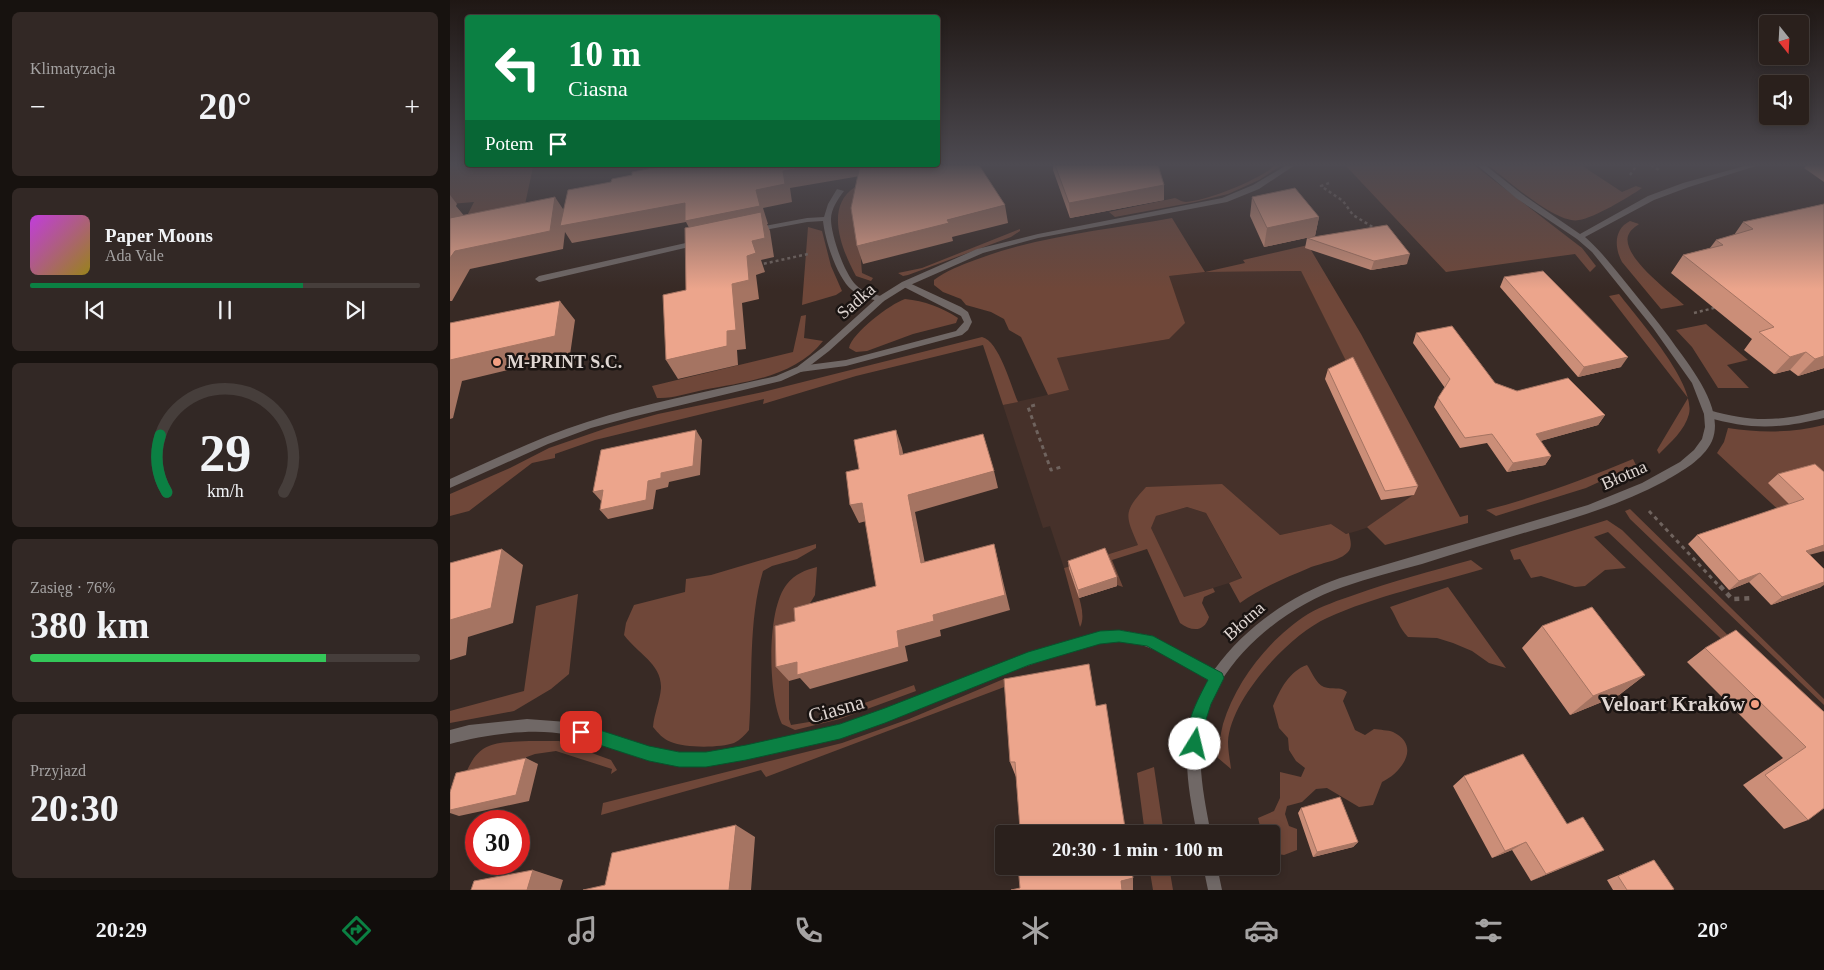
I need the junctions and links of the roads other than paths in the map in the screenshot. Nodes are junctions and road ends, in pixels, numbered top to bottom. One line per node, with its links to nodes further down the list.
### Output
1 (831, 207): 5 (street)
2 (1196, 207): 10 (street, Sadka)
3 (1535, 207): 7 (street, Błotna)
4 (1635, 207): 7 (street)
5 (827, 219): 6 (street); 11 (street)
6 (742, 233)
7 (1580, 237): 13 (street, Błotna)
8 (706, 240): 9 (street)
9 (538, 279)
10 (905, 284): 11 (street, Sadka); 12 (street)
11 (881, 299): 12 (street, Sadka)
12 (800, 369): 15 (street, Sadka)
13 (1709, 414): 14 (street); 16 (street, Błotna)
14 (1824, 414)
15 (450, 484)
16 (1217, 678): 17 (street, Ciasna); 18 (street, Błotna)
17 (450, 737)
18 (1202, 825)
19 (1212, 875): 20 (street)
20 (1215, 890)

